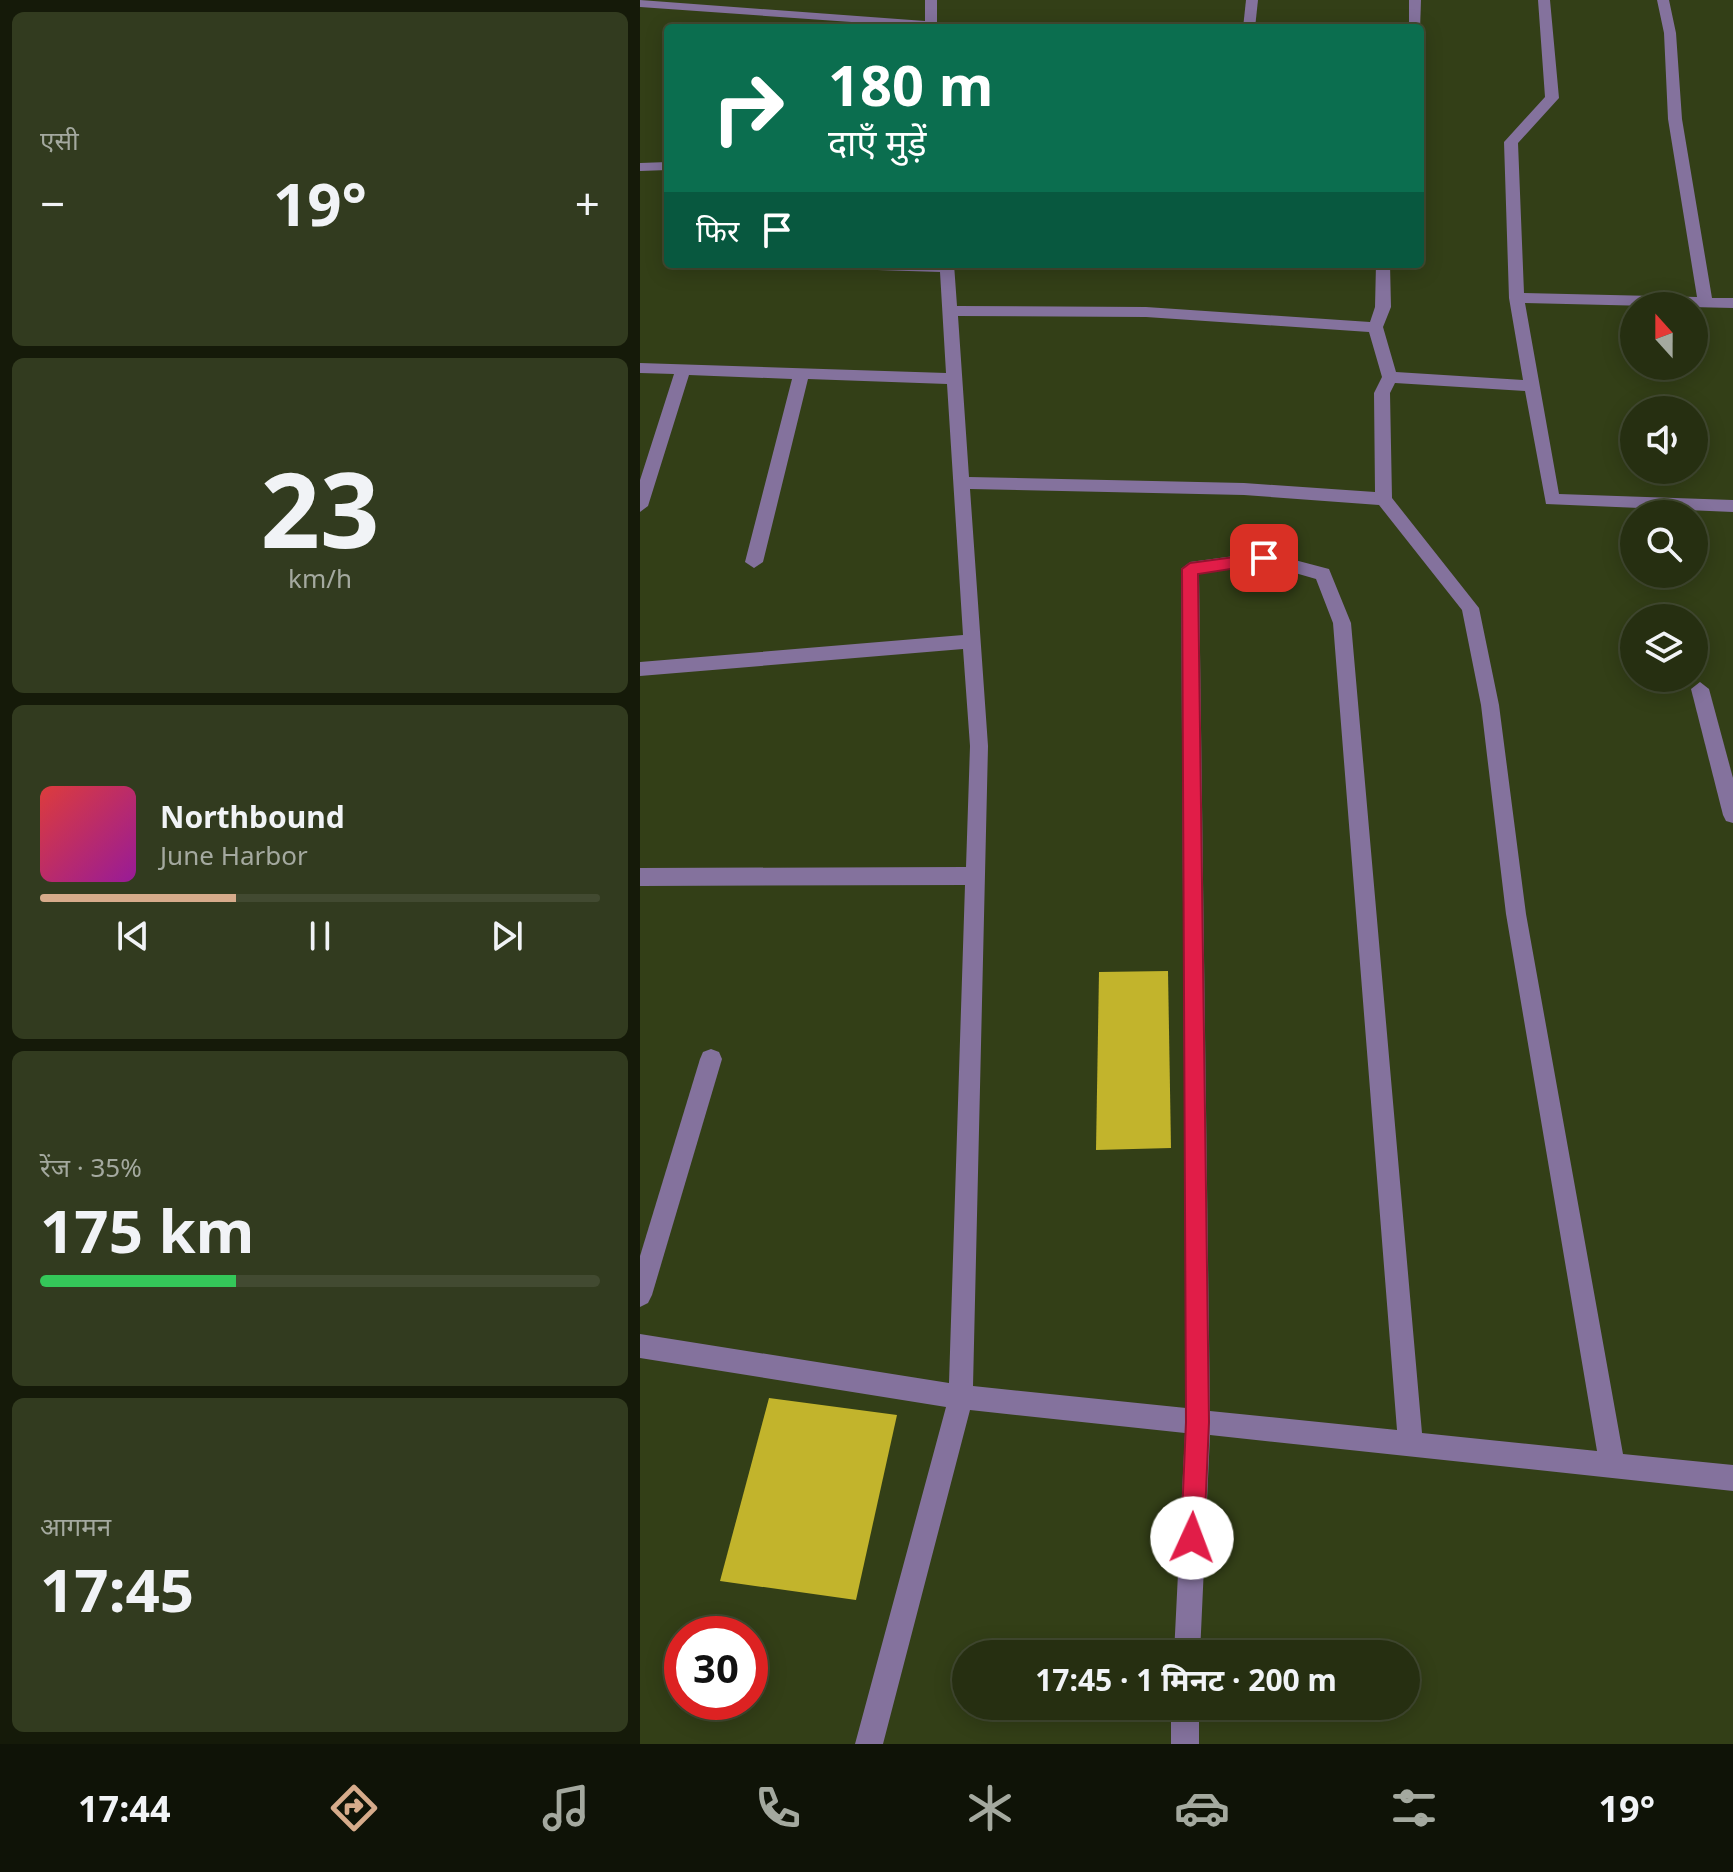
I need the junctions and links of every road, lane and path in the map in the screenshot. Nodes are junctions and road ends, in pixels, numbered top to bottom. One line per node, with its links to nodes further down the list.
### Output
1 (931, 0): 11 (street)
2 (1252, 0): 12 (street)
3 (1415, 0): 13 (street)
4 (1544, 0): 19 (street)
5 (1663, 0): 18 (street)
6 (646, 2): 7 (street); 8 (street)
7 (748, 5): 9 (street)
8 (640, 17)
9 (802, 22): 10 (street)
10 (866, 24)
11 (931, 24)
12 (1249, 24)
13 (1415, 24)
14 (664, 167): 15 (street)
15 (642, 171)
16 (947, 268): 23 (street)
17 (1383, 268): 24 (street)
18 (1703, 292)
19 (1517, 298): 20 (street); 30 (street)
20 (1620, 301)
21 (1708, 303): 22 (street)
22 (1733, 303)
23 (951, 311): 24 (street); 29 (street)
24 (1375, 327): 28 (street)
25 (640, 368): 26 (street)
26 (683, 370): 27 (street); 33 (street)
27 (801, 376): 29 (street); 35 (street)
28 (1390, 377): 30 (street); 32 (street)
29 (957, 379): 31 (street)
30 (1532, 386): 34 (street)
31 (963, 483): 32 (street); 36 (street)
32 (1384, 499): 48 (street)
33 (640, 506)
34 (1733, 506)
35 (754, 562)
36 (973, 641): 37 (street); 40 (street)
37 (640, 669)
38 (1701, 692): 39 (street)
39 (1733, 815)
40 (976, 876): 41 (street); 45 (street)
41 (640, 877)
42 (711, 1059): 43 (street)
43 (640, 1295)
44 (640, 1346): 45 (street)
45 (961, 1397): 46 (street); 52 (street)
46 (1198, 1422): 47 (street); 47 (street); 50 (street)
47 (1411, 1444): 48 (street)
48 (1612, 1465): 49 (street)
49 (1733, 1478)
50 (1188, 1640)
51 (1185, 1720): 53 (street)
52 (869, 1744)
53 (1185, 1744)

